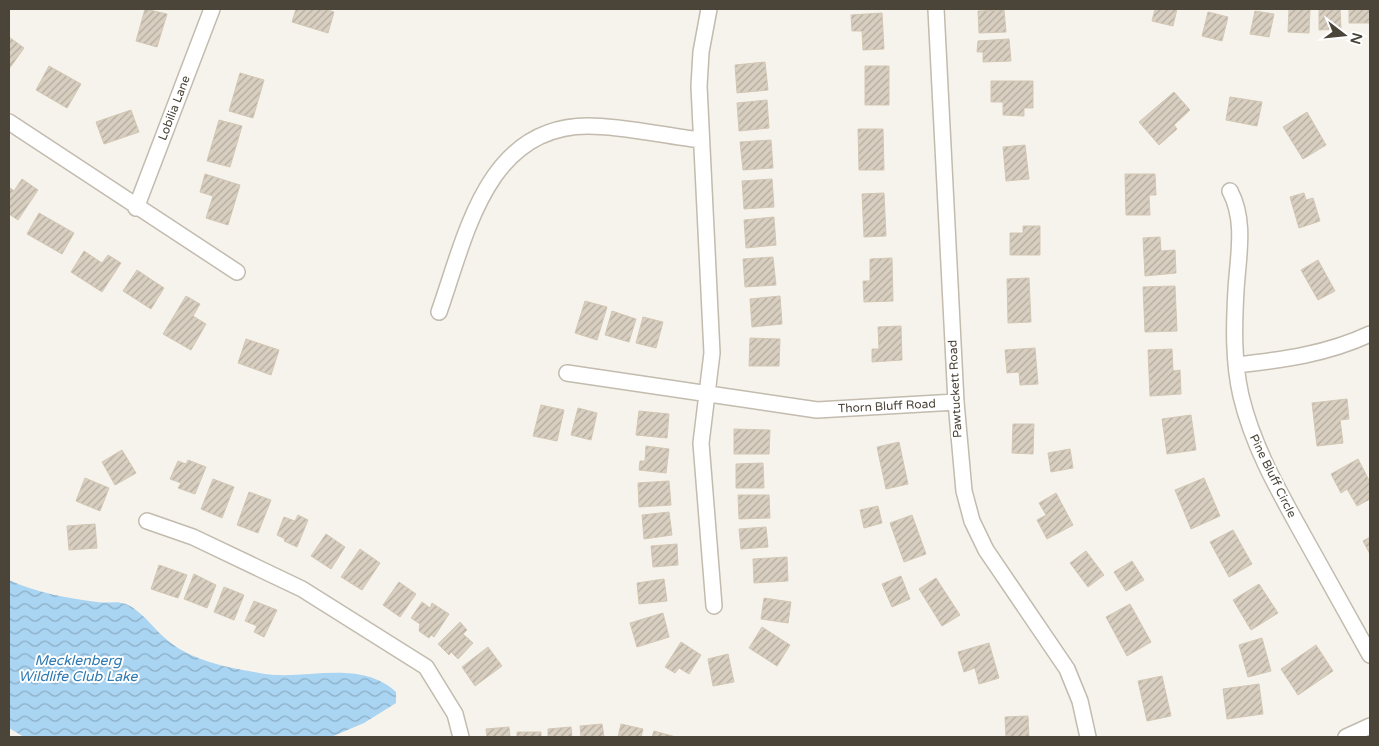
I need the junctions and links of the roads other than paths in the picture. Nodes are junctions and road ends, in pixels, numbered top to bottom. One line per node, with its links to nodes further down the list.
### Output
1 (212, 9): 7 (street, Lobilia Lane)
2 (709, 9): 5 (street)
3 (936, 9): 14 (street, Pawtuckett Road)
4 (9, 122): 7 (street)
5 (701, 140): 9 (street); 13 (street)
6 (1230, 190): 11 (street, Pine Bluff Circle)
7 (136, 208): 8 (street)
8 (237, 272)
9 (439, 312)
10 (1370, 334): 11 (street)
11 (1236, 365): 17 (street, Pine Bluff Circle)
12 (567, 373): 13 (street, Thorn Bluff Road)
13 (707, 394): 14 (street, Thorn Bluff Road); 16 (street)
14 (956, 402): 20 (street, Pawtuckett Road)
15 (147, 521): 19 (street)
16 (714, 606)
17 (1370, 655)
18 (1370, 726): 21 (street)
19 (461, 737)
20 (1088, 737)
21 (1346, 737)

